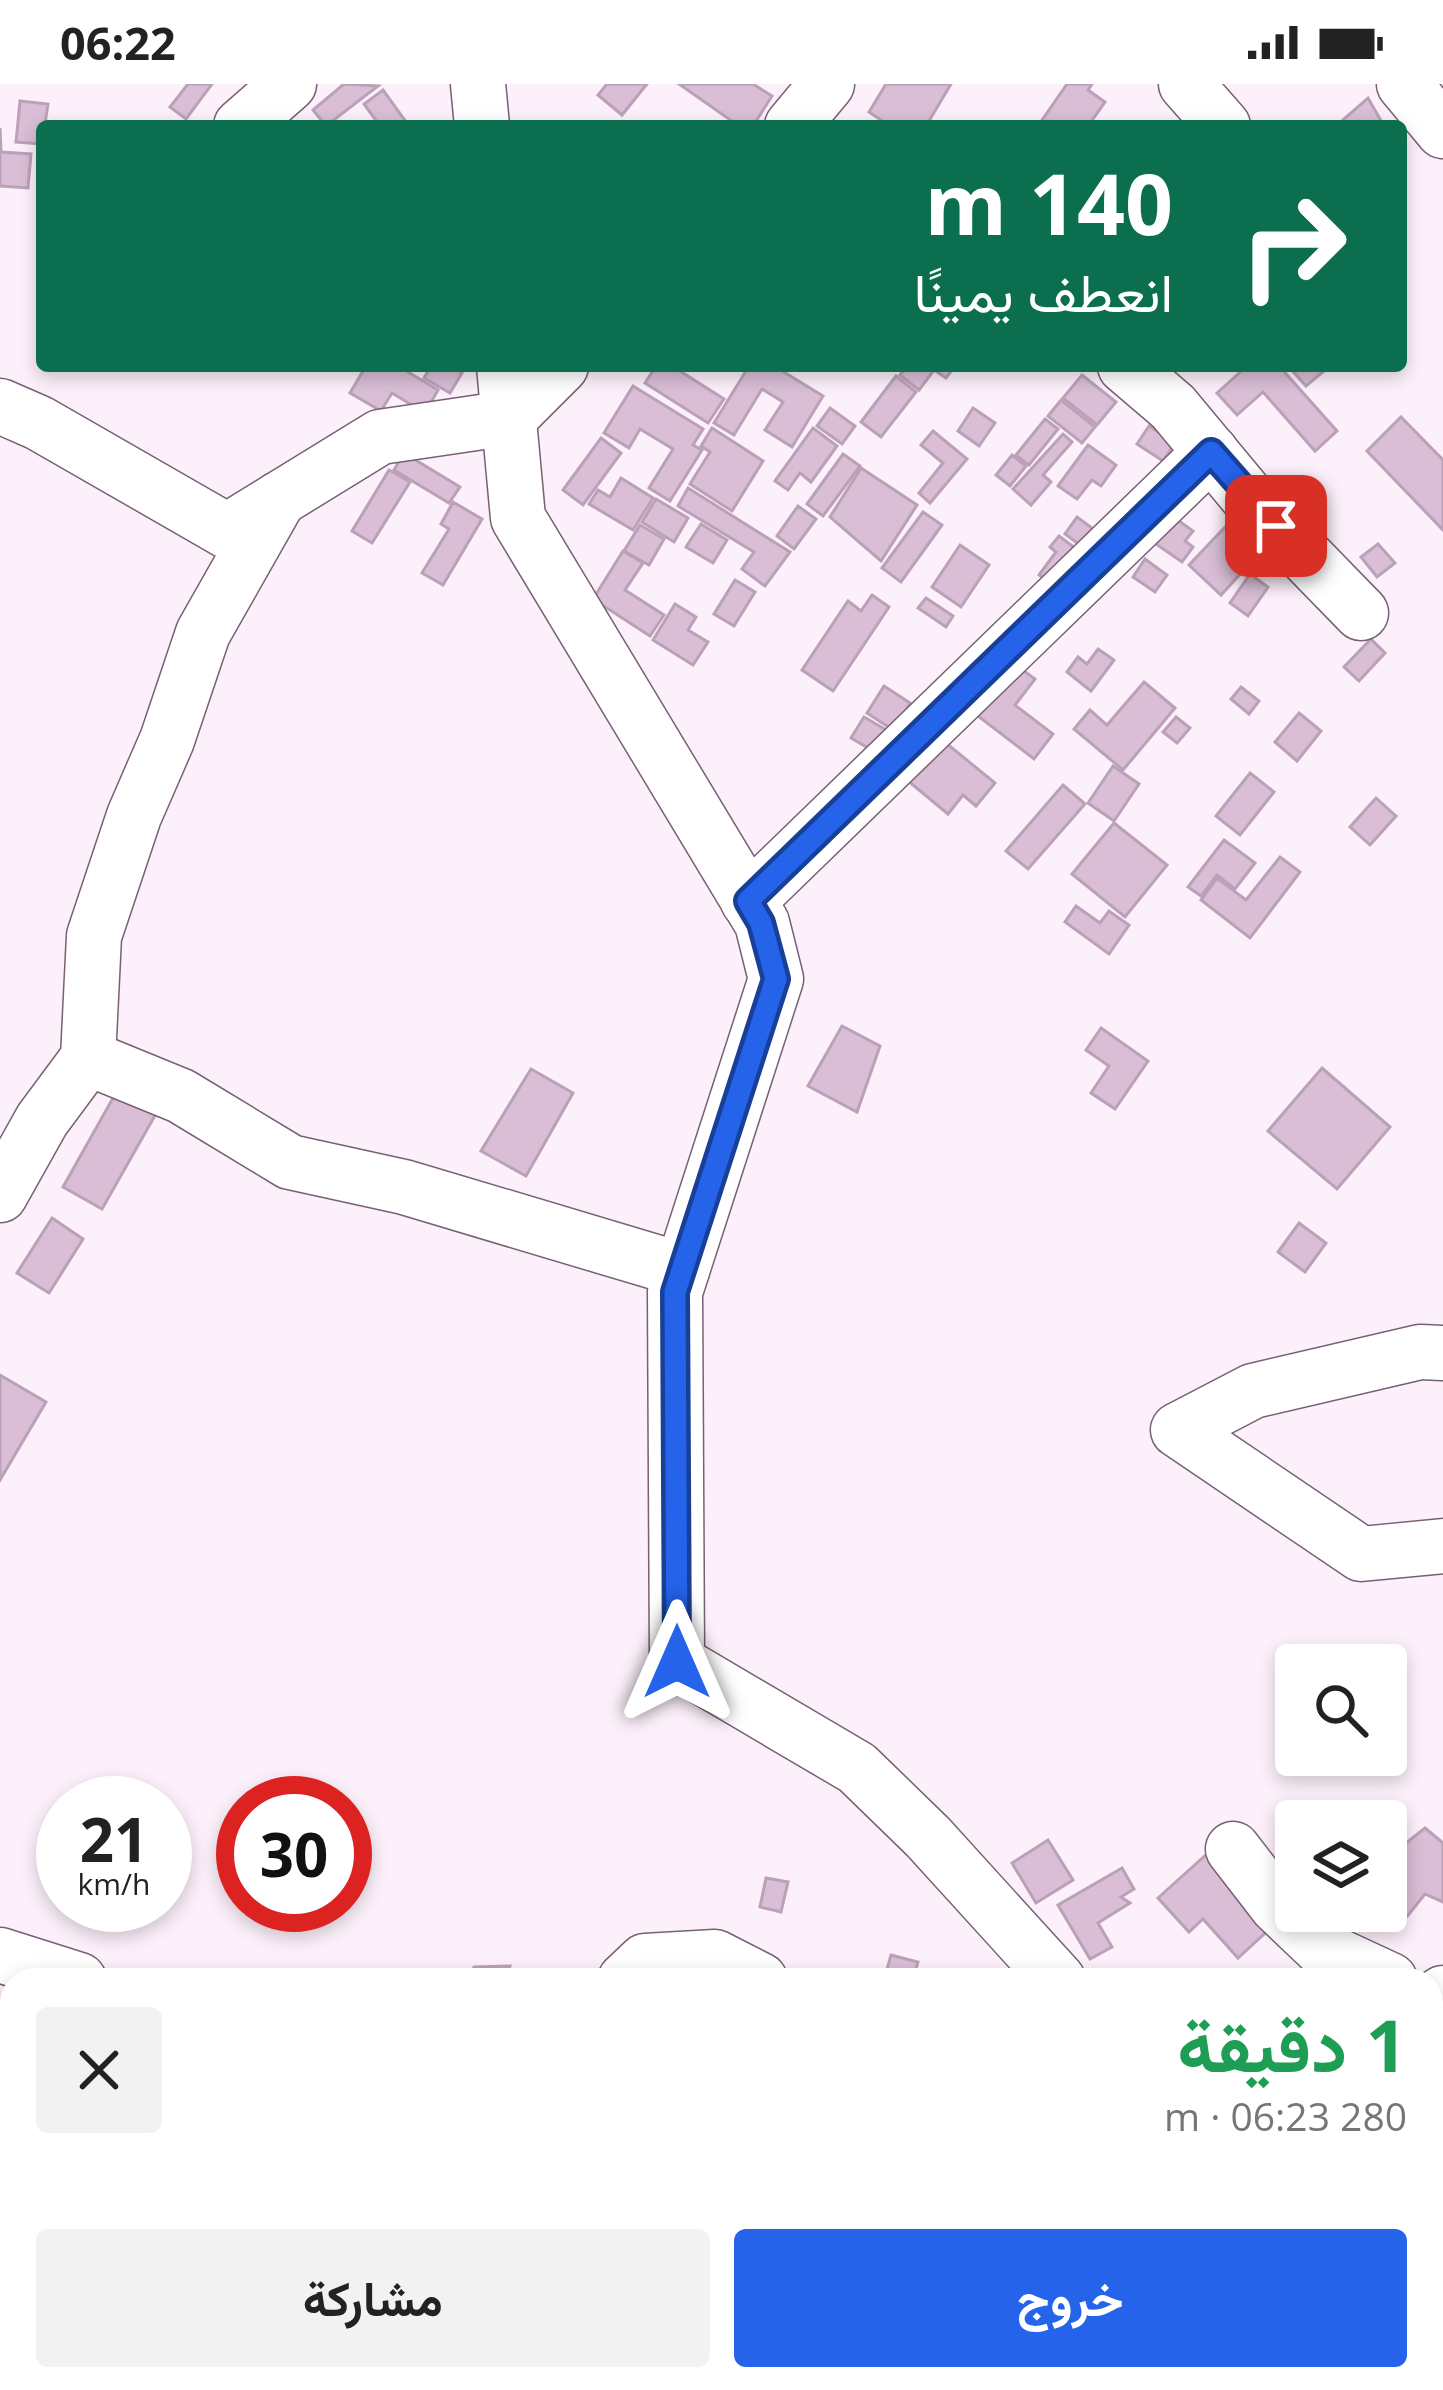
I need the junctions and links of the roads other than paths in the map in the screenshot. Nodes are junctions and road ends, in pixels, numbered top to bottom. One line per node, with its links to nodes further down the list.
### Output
1 (289, 84): 5 (street)
2 (478, 84): 6 (street)
3 (1186, 84): 7 (street)
4 (1404, 84): 8 (street)
5 (248, 120)
6 (481, 120)
7 (1218, 120)
8 (1443, 131)
9 (549, 372): 11 (street)
10 (1132, 372): 13 (street)
11 (506, 392): 14 (street); 16 (street)
12 (0, 406): 14 (street)
13 (1211, 452): 15 (street); 16 (street)
14 (279, 499): 17 (street)
15 (1361, 613)
16 (748, 901): 19 (street)
17 (88, 1058): 18 (street); 19 (street)
18 (0, 1195)
19 (682, 1270): 27 (street)
20 (1443, 1353): 21 (street)
21 (1443, 1546)
22 (1233, 1849): 28 (street)
23 (0, 1955): 24 (street)
24 (41, 1968)
25 (637, 1968): 26 (street)
26 (737, 1968)
27 (1047, 1968)
28 (1364, 1968)

